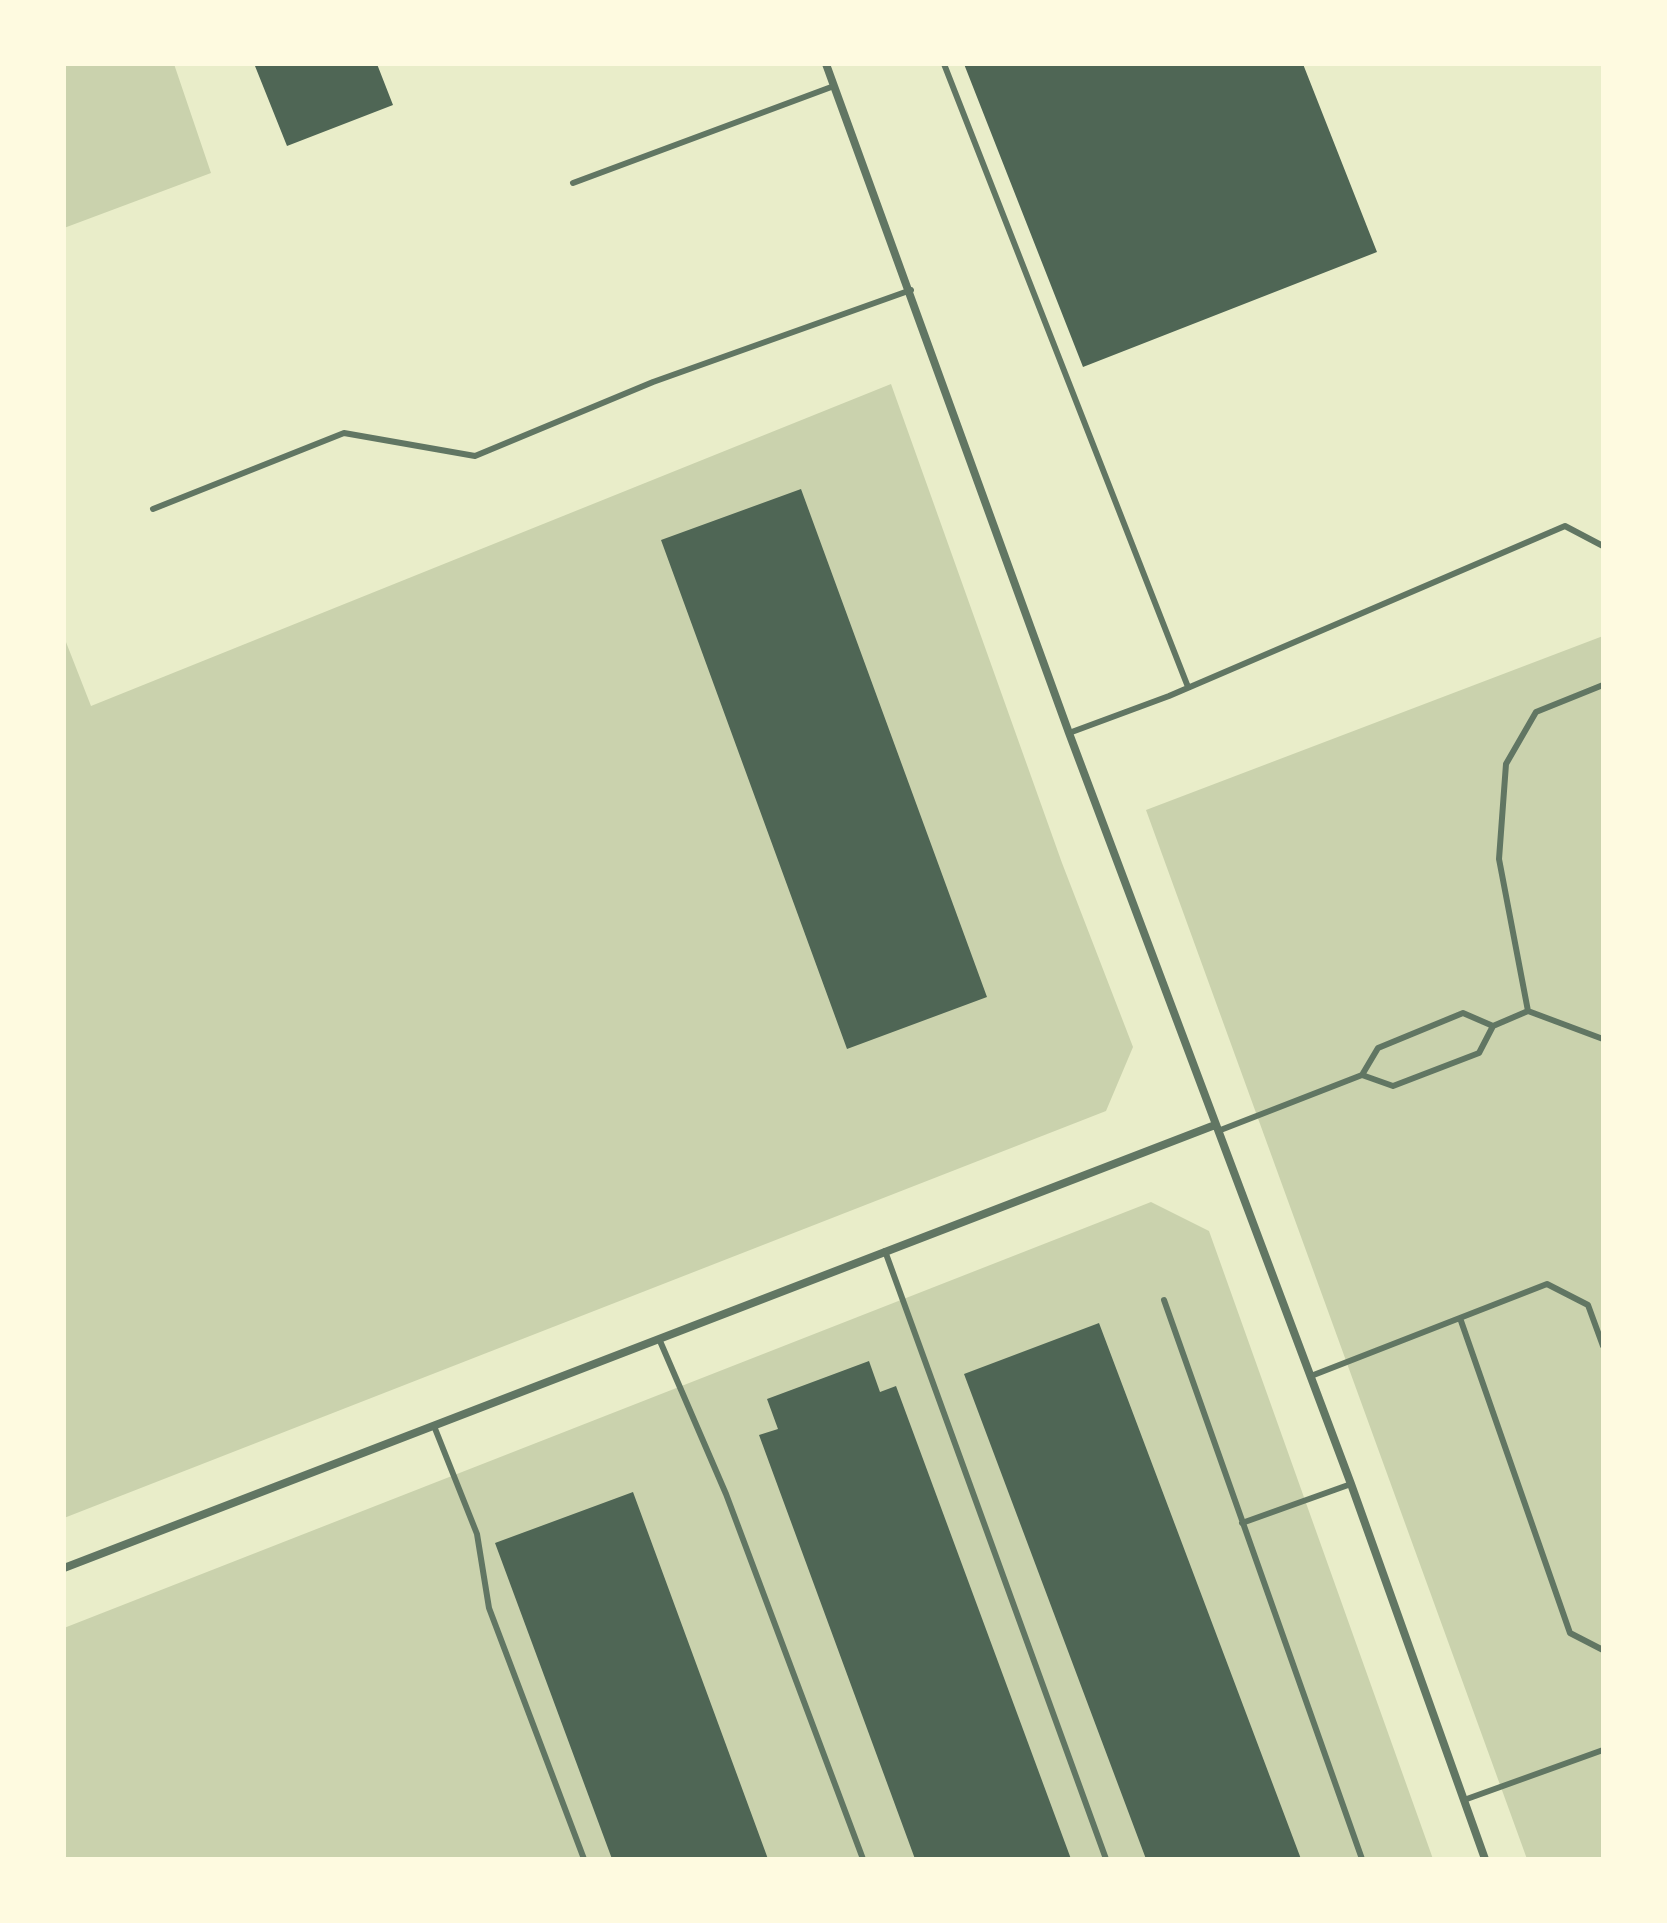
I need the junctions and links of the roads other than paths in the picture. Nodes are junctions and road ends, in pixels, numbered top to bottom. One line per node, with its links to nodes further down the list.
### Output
1 (826, 64): 3 (street)
2 (944, 64): 9 (lane)
3 (834, 86): 4 (lane); 5 (street)
4 (573, 183)
5 (911, 290): 6 (lane); 10 (street)
6 (153, 509)
7 (1603, 546): 9 (lane)
8 (1603, 685): 11 (lane)
9 (1188, 687): 10 (lane)
10 (1069, 733): 15 (street)
11 (1528, 1011): 12 (lane); 13 (lane)
12 (1493, 1026): 14 (lane); 14 (lane)
13 (1603, 1039)
14 (1362, 1075): 15 (lane)
15 (1216, 1128): 16 (street); 21 (street)
16 (885, 1251): 19 (street); 31 (lane)
17 (1164, 1300): 24 (lane)
18 (1460, 1318): 20 (lane); 21 (lane); 26 (lane)
19 (660, 1341): 22 (street); 30 (lane)
20 (1603, 1346)
21 (1311, 1376): 23 (street)
22 (434, 1426): 25 (street); 29 (lane)
23 (1351, 1484): 24 (lane); 28 (street)
24 (1242, 1523): 32 (lane)
25 (64, 1568)
26 (1603, 1650)
27 (1603, 1750): 28 (lane)
28 (1464, 1800): 33 (street)
29 (584, 1859)
30 (863, 1859)
31 (1106, 1859)
32 (1362, 1859)
33 (1485, 1859)

